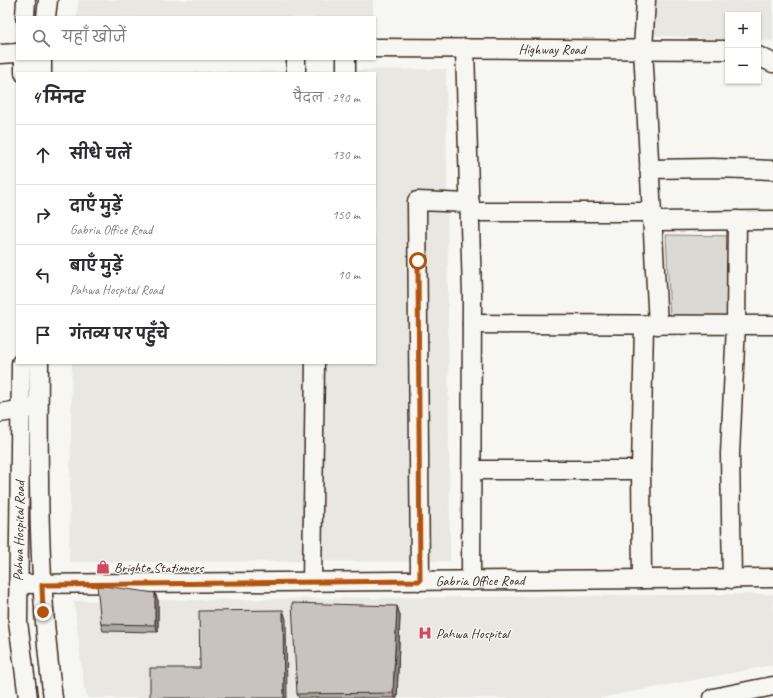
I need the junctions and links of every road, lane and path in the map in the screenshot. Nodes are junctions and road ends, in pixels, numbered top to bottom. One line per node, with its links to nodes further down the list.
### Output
1 (26, 0): 4 (street)
2 (48, 0): 5 (street)
3 (646, 0): 8 (street)
4 (25, 16)
5 (46, 16)
6 (376, 48): 7 (street, Highway Road)
7 (465, 48): 8 (street, Highway Road); 24 (street)
8 (643, 50): 9 (street, Highway Road); 22 (street)
9 (725, 50)
10 (16, 53): 11 (street)
11 (0, 54)
12 (761, 57): 17 (street)
13 (24, 60): 18 (street)
14 (42, 60): 19 (street)
15 (296, 60): 20 (street)
16 (346, 60): 21 (street)
17 (773, 63)
18 (24, 72)
19 (42, 72)
20 (296, 72)
21 (346, 72)
22 (649, 169): 23 (street); 25 (street)
23 (773, 170)
24 (470, 207): 25 (street); 28 (street); 43 (street)
25 (652, 216): 26 (street); 29 (street)
26 (737, 220): 27 (street); 30 (street)
27 (773, 220)
28 (472, 324): 29 (street); 38 (street)
29 (651, 325): 30 (street); 39 (street)
30 (736, 325): 31 (street); 41 (street)
31 (773, 325)
32 (21, 364): 36 (street, Pahwa Hospital Road)
33 (40, 364): 35 (street, Pahwa Hospital Road)
34 (315, 364): 45 (street)
35 (39, 407): 36 (street); 47 (street, Pahwa Hospital Road)
36 (20, 410): 37 (street); 46 (street, Pahwa Hospital Road)
37 (0, 413)
38 (471, 470): 39 (street); 44 (street)
39 (641, 470): 42 (street)
40 (773, 578): 41 (street, Gabria Office Road)
41 (732, 579): 42 (street, Gabria Office Road)
42 (642, 580): 44 (street, Gabria Office Road)
43 (420, 581): 44 (street, Gabria Office Road); 45 (street, Gabria Office Road)
44 (471, 581)
45 (312, 582): 47 (street, Gabria Office Road)
46 (18, 584): 47 (street, Gabria Office Road); 49 (street, Pahwa Hospital Road)
47 (42, 585): 50 (street, Pahwa Hospital Road)
48 (773, 686): 51 (street)
49 (28, 698)
50 (53, 698)
51 (713, 698)

